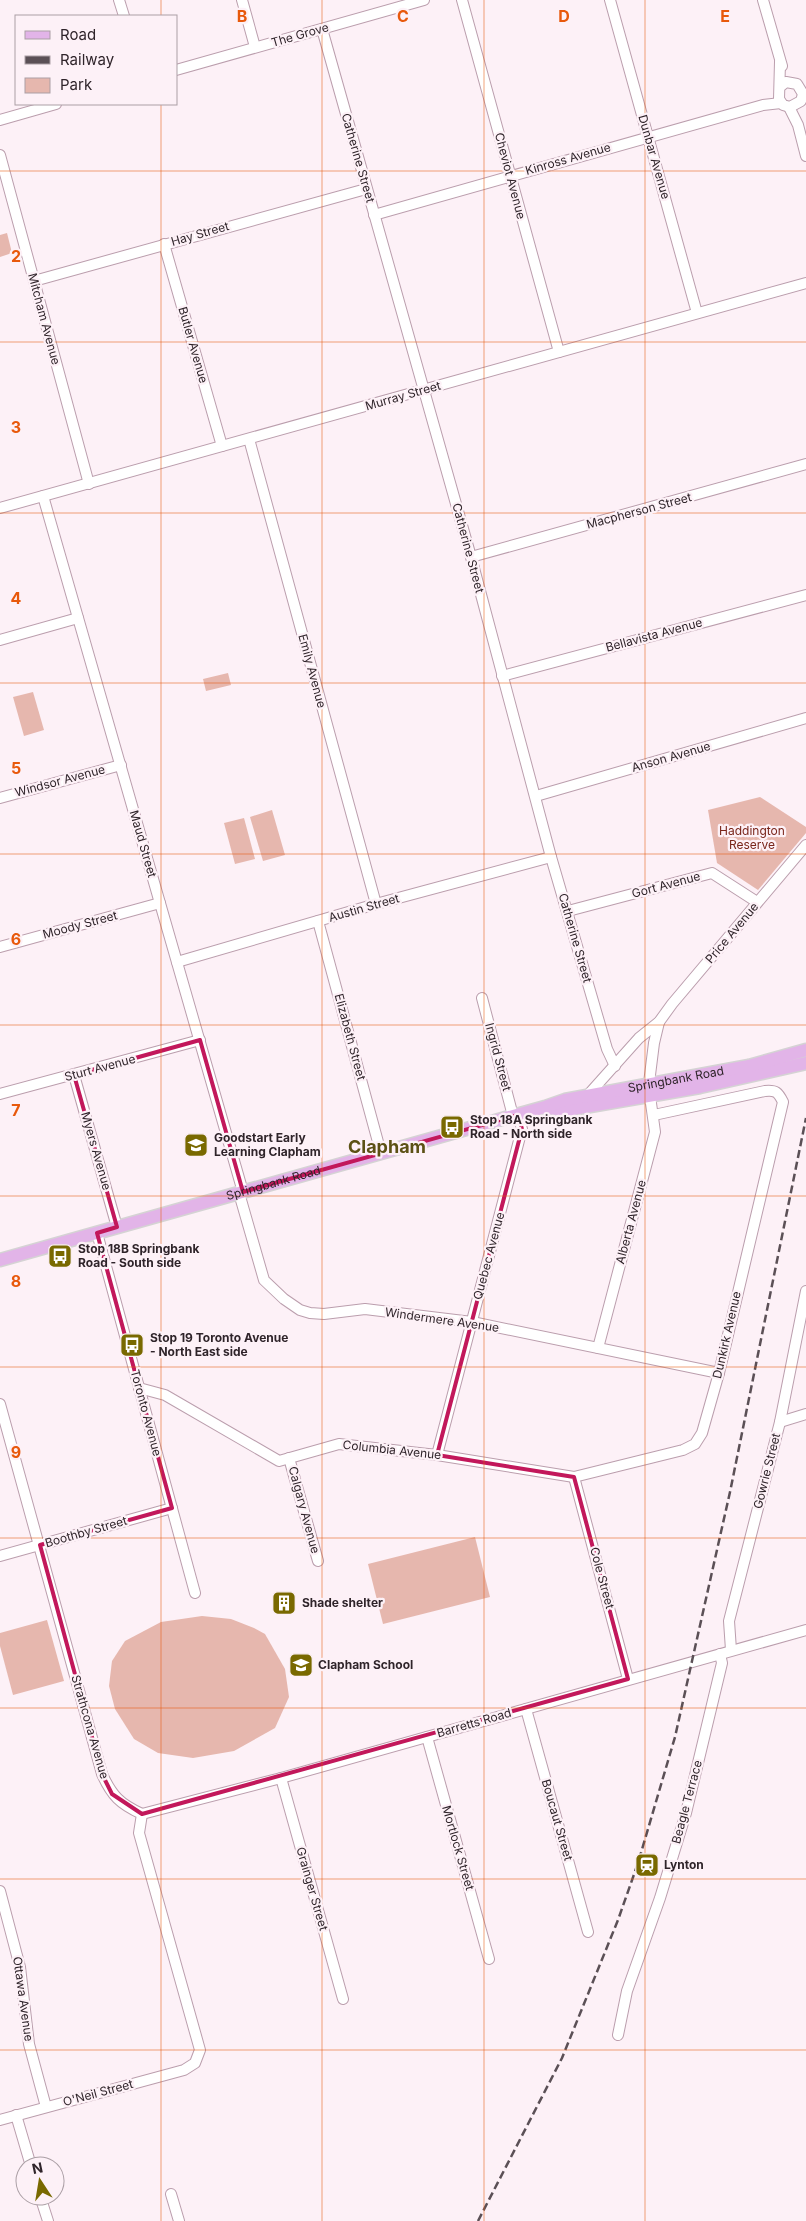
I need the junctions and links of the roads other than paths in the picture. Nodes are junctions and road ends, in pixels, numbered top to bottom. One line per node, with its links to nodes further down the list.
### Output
1 (120, 0): 8 (street)
2 (242, 0): 10 (street)
3 (424, 0): 7 (street, The Grove)
4 (462, 0): 20 (street, Cheviot Avenue)
5 (610, 0): 17 (street, Dunbar Avenue)
6 (763, 0): 11 (street)
7 (389, 5): 9 (street, The Grove)
8 (124, 15)
9 (322, 29): 10 (street, The Grove); 21 (street, Catherine Street)
10 (255, 47): 12 (street, The Grove)
11 (780, 62): 13 (street); 14 (street)
12 (178, 69)
13 (799, 84): 14 (street); 14 (street, Kinross Avenue)
14 (791, 98): 17 (street, Kinross Avenue); 19 (street)
15 (52, 105): 16 (street)
16 (0, 120)
17 (648, 136): 20 (street, Kinross Avenue); 26 (street, Dunbar Avenue)
18 (0, 155): 24 (street, Mitcham Avenue)
19 (806, 156)
20 (510, 176): 22 (street, Kinross Avenue); 27 (street, Cheviot Avenue)
21 (366, 189): 22 (street, Catherine Street); 23 (street, Hay Street)
22 (374, 215): 28 (street, Catherine Street)
23 (164, 244): 24 (street, Hay Street); 30 (street, Butler Avenue)
24 (34, 281): 32 (street, Mitcham Avenue)
25 (806, 283): 26 (street, Murray Street)
26 (697, 314): 27 (street, Murray Street)
27 (559, 352): 28 (street, Murray Street)
28 (424, 390): 29 (street, Murray Street); 35 (street, Catherine Street)
29 (249, 439): 30 (street, Murray Street); 48 (street, Emily Avenue)
30 (222, 446): 32 (street, Murray Street)
31 (806, 464): 35 (street, Macpherson Street)
32 (89, 484): 33 (street, Murray Street)
33 (43, 496): 34 (street, Murray Street); 37 (street, Maud Street)
34 (0, 508)
35 (471, 557): 39 (street, Catherine Street)
36 (806, 595): 39 (street, Bellavista Avenue)
37 (78, 618): 38 (street); 41 (street, Maud Street)
38 (0, 640)
39 (502, 676): 42 (street, Catherine Street)
40 (806, 718): 42 (street, Anson Avenue)
41 (120, 765): 43 (street, Windsor Avenue); 47 (street, Maud Street)
42 (536, 796): 45 (street, Catherine Street)
43 (0, 798)
44 (806, 845): 46 (street, Price Avenue)
45 (551, 858): 48 (street, Austin Street); 49 (street, Catherine Street)
46 (757, 902): 49 (street, Gort Avenue); 54 (street, Price Avenue)
47 (160, 903): 51 (street, Moody Street); 52 (street, Maud Street)
48 (376, 904): 50 (street, Austin Street)
49 (568, 911): 57 (street, Catherine Street)
50 (318, 921): 52 (street, Austin Street); 65 (street, Elizabeth Street)
51 (0, 947)
52 (177, 962): 55 (street, Maud Street)
53 (482, 998): 63 (street, Ingrid Street)
54 (659, 1022): 57 (street, Price Avenue); 59 (street, Price Avenue)
55 (200, 1040): 58 (street, Sturt Avenue); 66 (street, Maud Street)
56 (801, 1058): 59 (main road, Springbank Road)
57 (615, 1066): 61 (street, Price Avenue)
58 (74, 1075): 60 (street, Sturt Avenue); 67 (street, Myers Avenue)
59 (650, 1090): 61 (main road, Springbank Road); 62 (main road, Springbank Road); 64 (street, Alberta Avenue)
60 (0, 1094)
61 (588, 1095): 62 (main road, Springbank Road)
62 (545, 1107): 63 (main road, Springbank Road)
63 (516, 1115): 65 (main road, Springbank Road); 71 (street, Quebec Avenue)
64 (654, 1115): 72 (street, Alberta Avenue); 73 (street, Dunkirk Avenue)
65 (381, 1153): 66 (main road, Springbank Road)
66 (241, 1193): 67 (main road, Springbank Road); 71 (street, Windermere Avenue)
67 (117, 1227): 68 (main road, Springbank Road)
68 (96, 1233): 69 (main road, Springbank Road); 74 (street, Toronto Avenue)
69 (0, 1260)
70 (806, 1291): 77 (street, Gowrie Street)
71 (472, 1322): 72 (street, Windermere Avenue); 78 (street, Quebec Avenue)
72 (598, 1348): 73 (street, Windermere Avenue)
73 (719, 1373): 80 (street, Dunkirk Avenue)
74 (139, 1388): 79 (street, Columbia Avenue); 81 (street, Toronto Avenue)
75 (1, 1409): 82 (street, Strathcona Avenue)
76 (806, 1414): 77 (street)
77 (780, 1422): 87 (street, Gowrie Street)
78 (438, 1454): 79 (street, Columbia Avenue); 80 (street, Columbia Avenue)
79 (289, 1458): 84 (street, Calgary Avenue)
80 (574, 1477): 89 (street, Cole Street)
81 (172, 1508): 82 (street, Boothby Street); 85 (street, Toronto Avenue)
82 (40, 1545): 83 (street, Boothby Street); 93 (street, Strathcona Avenue)
83 (0, 1556)
84 (318, 1561)
85 (195, 1593)
86 (806, 1630): 87 (street, Barretts Road)
87 (731, 1650): 88 (street, Barretts Road)
88 (720, 1654): 89 (street, Barretts Road); 98 (street, Beagle Terrace)
89 (628, 1680): 90 (street, Barretts Road)
90 (526, 1708): 91 (street, Barretts Road); 95 (street, Boucaut Street)
91 (427, 1737): 92 (street, Barretts Road); 96 (street, Mortlock Street)
92 (281, 1778): 93 (street, Barretts Road); 97 (street, Grainger Street)
93 (142, 1814): 99 (street, O'Neil Street)
94 (0, 1891): 99 (street, Ottawa Avenue)
95 (588, 1932)
96 (489, 1959)
97 (343, 1999)
98 (618, 2035)
99 (46, 2107): 100 (street, O'Neil Street)
100 (16, 2115): 101 (street, O'Neil Street); 102 (street)
101 (0, 2120)
102 (28, 2156)
103 (171, 2194): 106 (street)
104 (43, 2206): 105 (street)
105 (48, 2221)
106 (178, 2221)

